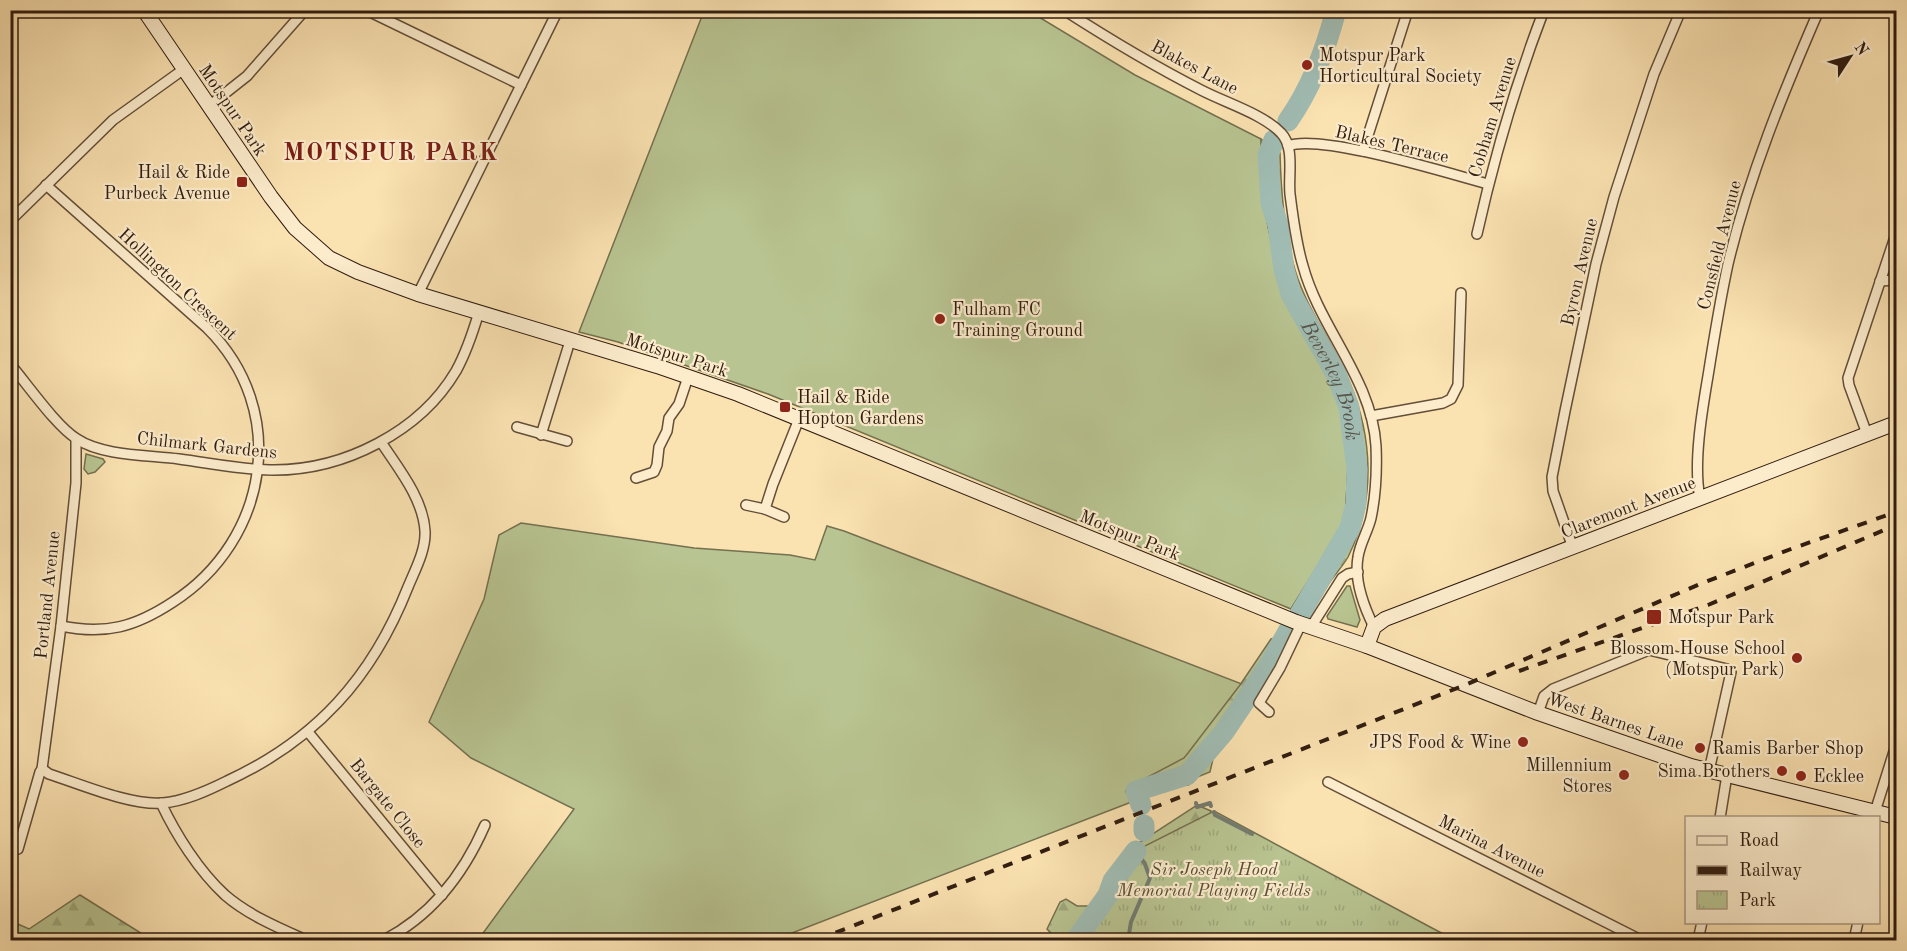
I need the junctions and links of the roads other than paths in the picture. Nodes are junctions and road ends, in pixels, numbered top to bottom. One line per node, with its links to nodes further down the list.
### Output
1 (144, 10): 10 (street, Motspur Park)
2 (305, 10): 12 (street)
3 (366, 10): 11 (street)
4 (558, 10): 11 (street)
5 (1064, 10): 13 (street, Blakes Lane)
6 (1408, 10): 14 (street)
7 (1544, 10): 15 (street, Cobham Avenue)
8 (1681, 10): 43 (street, Byron Avenue)
9 (1819, 10): 39 (street, Consfield Avenue)
10 (184, 69): 12 (street, Motspur Park); 16 (street)
11 (521, 85): 23 (street)
12 (209, 106): 23 (street, Motspur Park)
13 (1288, 146): 14 (street, Blakes Terrace); 28 (street)
14 (1363, 151): 15 (street, Blakes Terrace)
15 (1488, 184): 18 (street, Cobham Avenue)
16 (46, 185): 17 (street); 37 (street, Hollington Crescent)
17 (10, 221)
18 (1477, 234)
19 (1896, 234): 21 (street)
20 (1896, 280): 21 (street)
21 (1880, 281): 32 (street)
22 (1461, 293): 28 (street)
23 (418, 294): 24 (street, Motspur Park)
24 (479, 312): 25 (street, Motspur Park); 36 (street, Chilmark Gardens)
25 (570, 341): 27 (street, Motspur Park); 33 (street)
26 (10, 364): 34 (street)
27 (688, 377): 29 (street, Motspur Park); 38 (street)
28 (1371, 416): 44 (street)
29 (799, 419): 41 (street); 45 (street, Motspur Park)
30 (1896, 423): 32 (street, Claremont Avenue)
31 (517, 427): 33 (street)
32 (1867, 434): 39 (street, Claremont Avenue)
33 (542, 435): 35 (street)
34 (76, 439): 37 (street, Chilmark Gardens); 46 (street, Portland Avenue)
35 (567, 441)
36 (381, 442): 37 (street, Chilmark Gardens); 51 (street)
37 (258, 469): 46 (street, Hollington Crescent)
38 (636, 478)
39 (1700, 498): 43 (street, Claremont Avenue)
40 (746, 505): 41 (street)
41 (765, 510): 42 (street)
42 (784, 517)
43 (1573, 548): 47 (street, Claremont Avenue)
44 (1358, 572): 45 (street); 47 (street)
45 (1303, 624): 48 (street, West Barnes Lane); 49 (street)
46 (61, 626): 53 (street, Portland Avenue)
47 (1374, 627): 48 (street)
48 (1366, 646): 50 (street, West Barnes Lane)
49 (1269, 712)
50 (1538, 713): 54 (street, West Barnes Lane); 54 (street)
51 (308, 732): 57 (street); 63 (street, Bargate Close)
52 (1896, 745): 58 (street)
53 (42, 770): 57 (street); 62 (street, Portland Avenue)
54 (1709, 771): 55 (street, West Barnes Lane)
55 (1727, 775): 58 (street, West Barnes Lane); 59 (street)
56 (1328, 782): 68 (street, Marina Avenue)
57 (162, 803): 66 (street)
58 (1874, 814): 60 (street, West Barnes Lane)
59 (1720, 816)
60 (1896, 817)
61 (485, 825): 63 (street)
62 (18, 849)
63 (442, 895): 67 (street)
64 (1702, 924): 69 (street)
65 (1858, 924): 70 (street)
66 (306, 940)
67 (384, 940)
68 (1641, 940)
69 (1698, 940)
70 (1854, 940)

